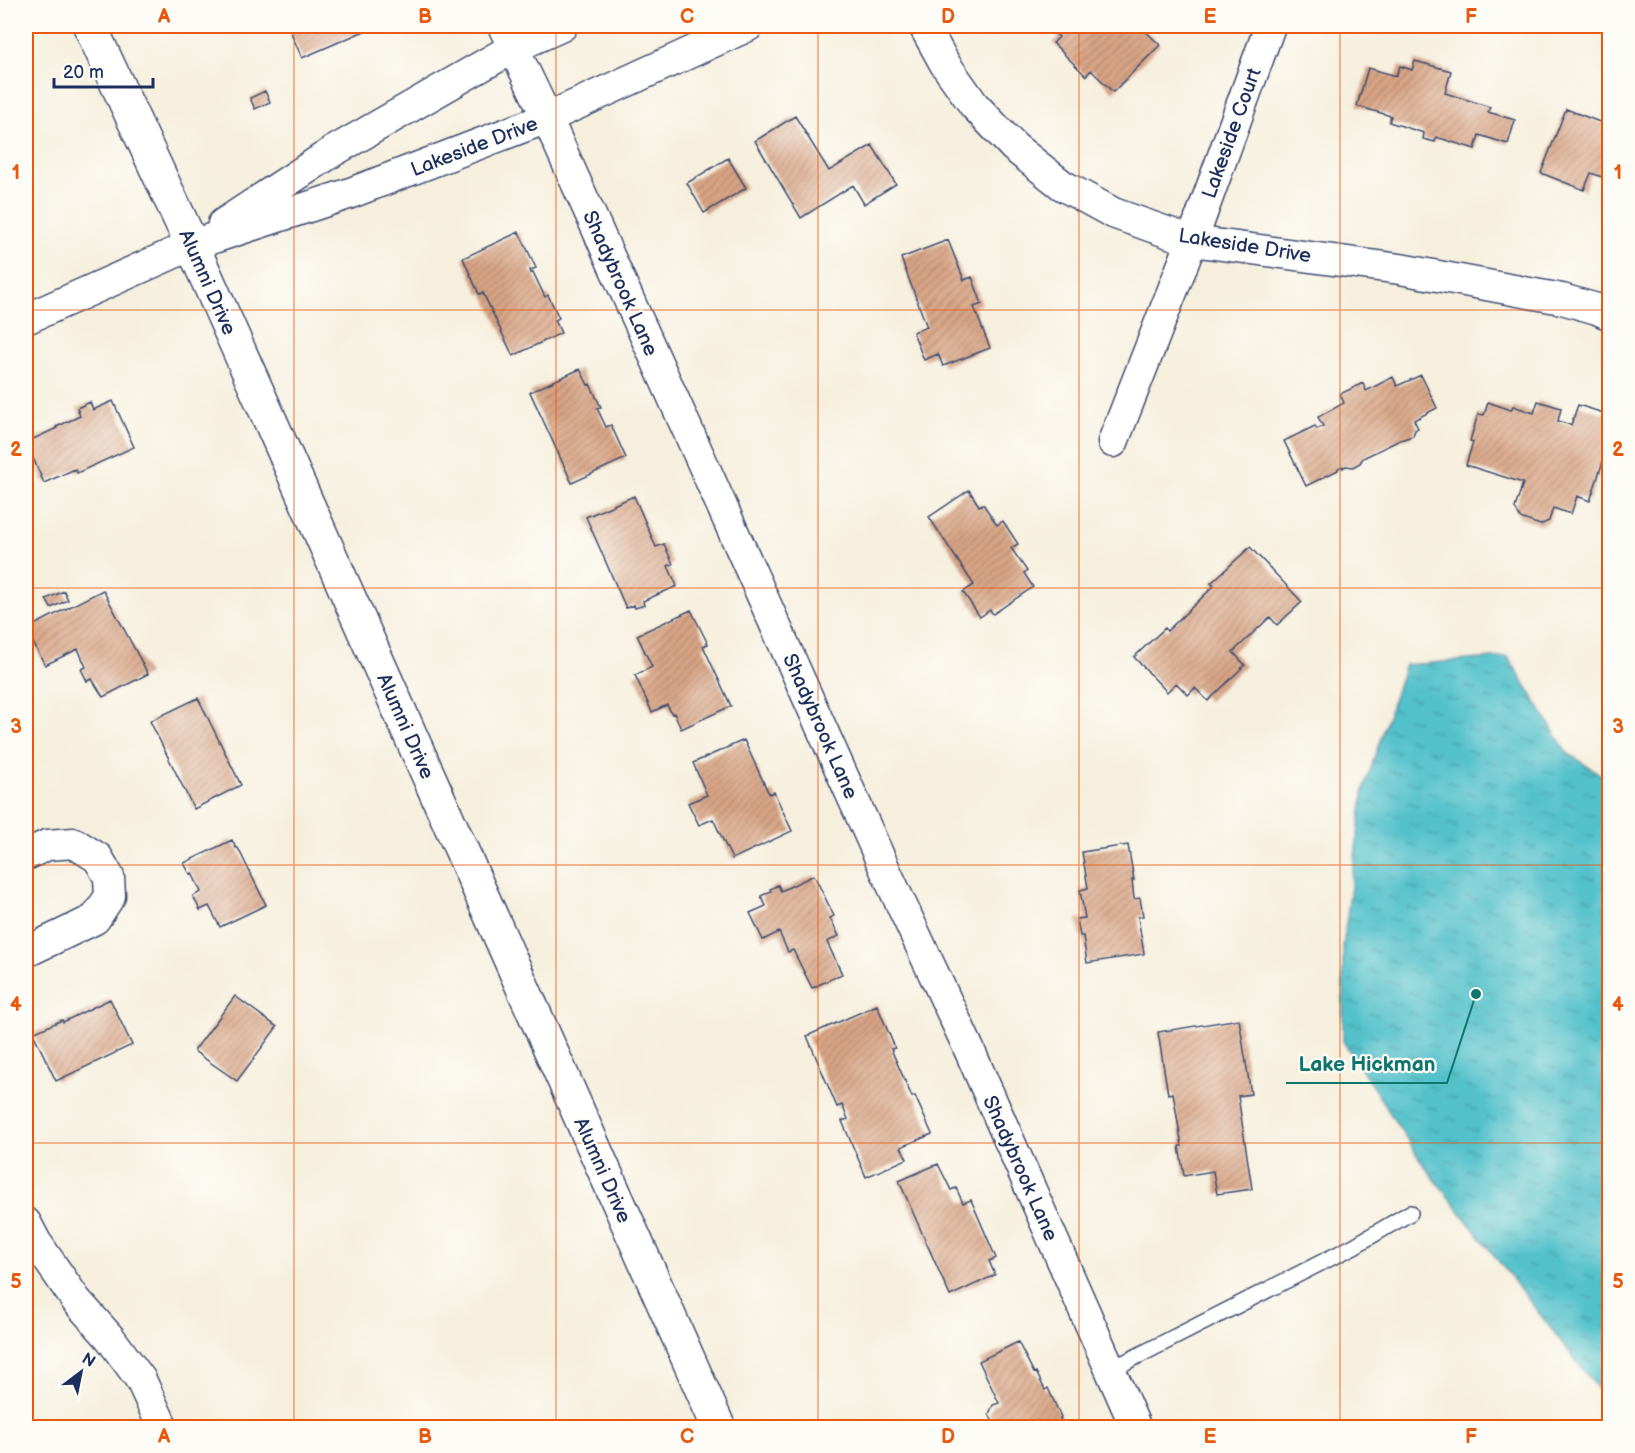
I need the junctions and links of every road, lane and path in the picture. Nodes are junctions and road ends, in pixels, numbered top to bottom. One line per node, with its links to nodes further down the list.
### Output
1 (90, 26): 9 (main road, Alumni Drive)
2 (562, 26): 6 (street, Lakeside Drive)
3 (748, 26): 7 (street, Lakeside Drive)
4 (924, 26): 8 (street, Lakeside Drive)
5 (1270, 26): 8 (street, Lakeside Court)
6 (508, 37): 7 (street, Shadybrook Lane); 9 (street, Lakeside Drive)
7 (546, 118): 9 (street, Lakeside Drive); 17 (street, Shadybrook Lane)
8 (1192, 241): 10 (street, Lakeside Drive); 12 (street, Lakeside Court)
9 (192, 245): 11 (street, Lakeside Drive); 19 (main road, Alumni Drive)
10 (1610, 315)
11 (26, 319)
12 (1113, 442)
13 (26, 855): 14 (street)
14 (26, 952)
15 (1410, 1213): 17 (lane)
16 (26, 1223): 18 (street)
17 (1110, 1370): 20 (street, Shadybrook Lane)
18 (163, 1428)
19 (719, 1428)
20 (1136, 1428)

